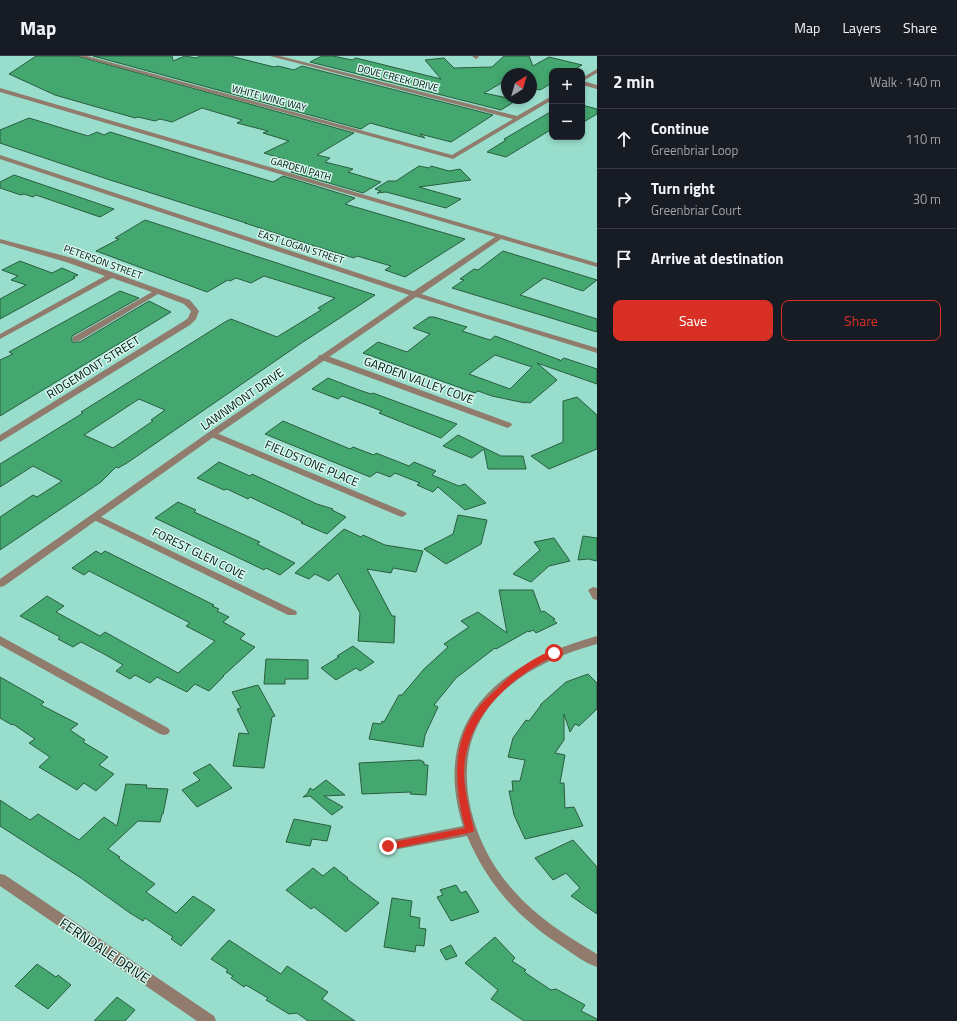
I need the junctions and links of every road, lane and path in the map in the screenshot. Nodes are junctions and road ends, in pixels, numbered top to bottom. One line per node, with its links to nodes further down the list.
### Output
1 (81, 56): 11 (street, WHITE WING WAY)
2 (273, 56): 4 (street, DOVE CREEK DRIVE)
3 (298, 56): 4 (street)
4 (290, 60): 11 (street, DOVE CREEK DRIVE)
5 (597, 71): 6 (street)
6 (585, 78)
7 (585, 84): 8 (street)
8 (597, 87)
9 (0, 90): 13 (street, GARDEN PATH)
10 (549, 100): 11 (street)
11 (518, 118)
12 (0, 157): 20 (street, EAST LOGAN STREET)
13 (500, 237): 17 (street, GARDEN PATH); 20 (street, LAWNMONT DRIVE)
14 (0, 241): 15 (street, PETERSON STREET)
15 (10, 244): 16 (street); 18 (street, PETERSON STREET)
16 (0, 251)
17 (597, 265)
18 (112, 276): 19 (street, PETERSON STREET); 22 (street)
19 (157, 292): 21 (street, PETERSON STREET); 23 (street)
20 (414, 295): 24 (street, EAST LOGAN STREET); 25 (street, LAWNMONT DRIVE)
21 (195, 311): 28 (street, RIDGEMONT STREET)
22 (0, 337)
23 (76, 339)
24 (597, 351)
25 (322, 357): 26 (street, GARDEN VALLEY COVE); 27 (street, LAWNMONT DRIVE)
26 (508, 425)
27 (212, 434): 29 (street, FIELDSTONE PLACE); 30 (street, LAWNMONT DRIVE)
28 (0, 439)
29 (402, 514)
30 (95, 517): 31 (street, LAWNMONT DRIVE); 32 (street, FOREST GLEN COVE)
31 (0, 584)
32 (292, 613)
33 (0, 640): 35 (street)
34 (597, 640): 36 (street)
35 (164, 731)
36 (470, 830): 37 (street); 39 (street)
37 (388, 846)
38 (0, 879): 40 (street, FERNDALE DRIVE)
39 (597, 961)
40 (209, 1021)

